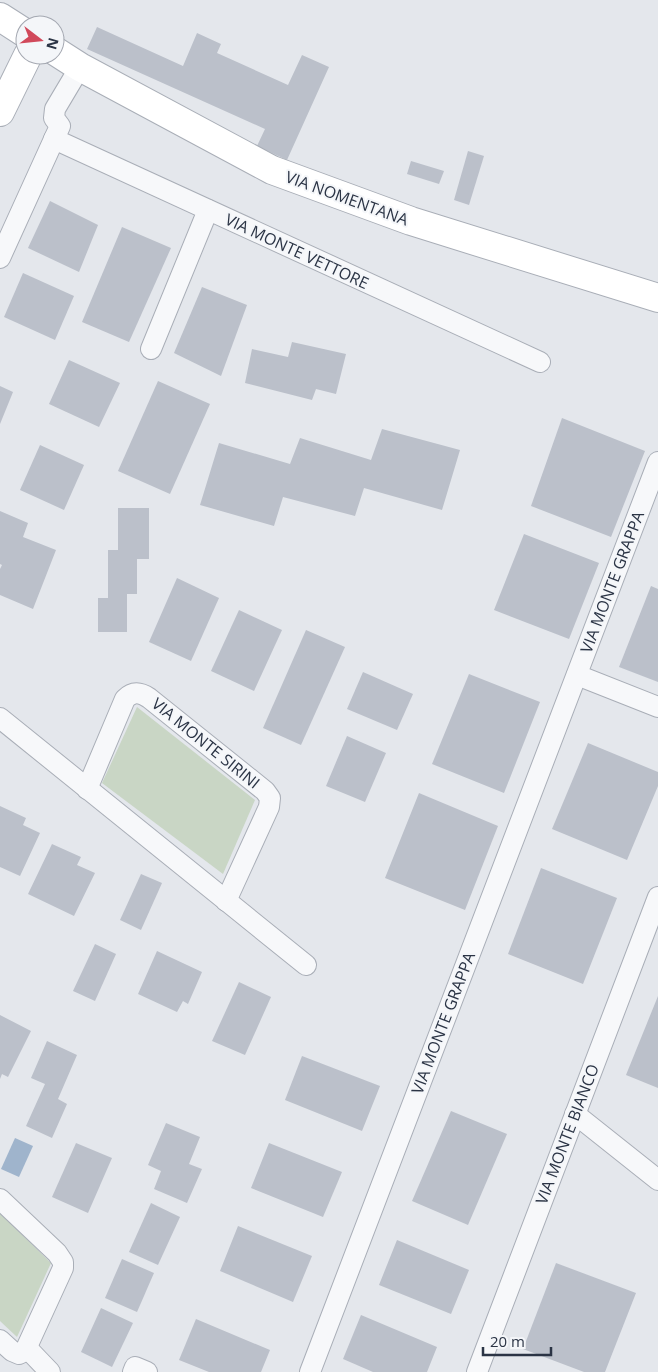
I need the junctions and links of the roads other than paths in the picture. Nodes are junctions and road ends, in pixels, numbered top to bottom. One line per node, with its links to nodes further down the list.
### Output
1 (0, 17): 2 (street)
2 (15, 27)
3 (65, 57): 5 (street, VIA NOMENTANA)
4 (23, 65): 6 (street)
5 (80, 67): 7 (street); 10 (street, VIA NOMENTANA)
6 (0, 112)
7 (54, 139): 8 (street, VIA MONTE VETTORE); 9 (street)
8 (208, 210): 11 (street); 12 (street, VIA MONTE VETTORE)
9 (0, 258)
10 (658, 298)
11 (151, 350)
12 (540, 362)
13 (658, 462): 14 (street, VIA MONTE GRAPPA)
14 (577, 675): 15 (street, VIA MONTE GRAPPA); 29 (street, VIA MONTE GRAPPA)
15 (658, 707)
16 (0, 718): 17 (street)
17 (87, 788): 19 (street); 19 (street, VIA MONTE SIRINI)
18 (658, 897): 21 (street, VIA MONTE BIANCO)
19 (226, 900): 20 (street)
20 (306, 965)
21 (575, 1114): 22 (street); 30 (street, VIA MONTE BIANCO)
22 (658, 1180)
23 (0, 1199): 25 (street)
24 (0, 1340): 25 (street)
25 (27, 1348): 26 (street)
26 (50, 1372)
27 (133, 1372): 28 (street)
28 (147, 1372)
29 (310, 1372)
30 (477, 1372)

